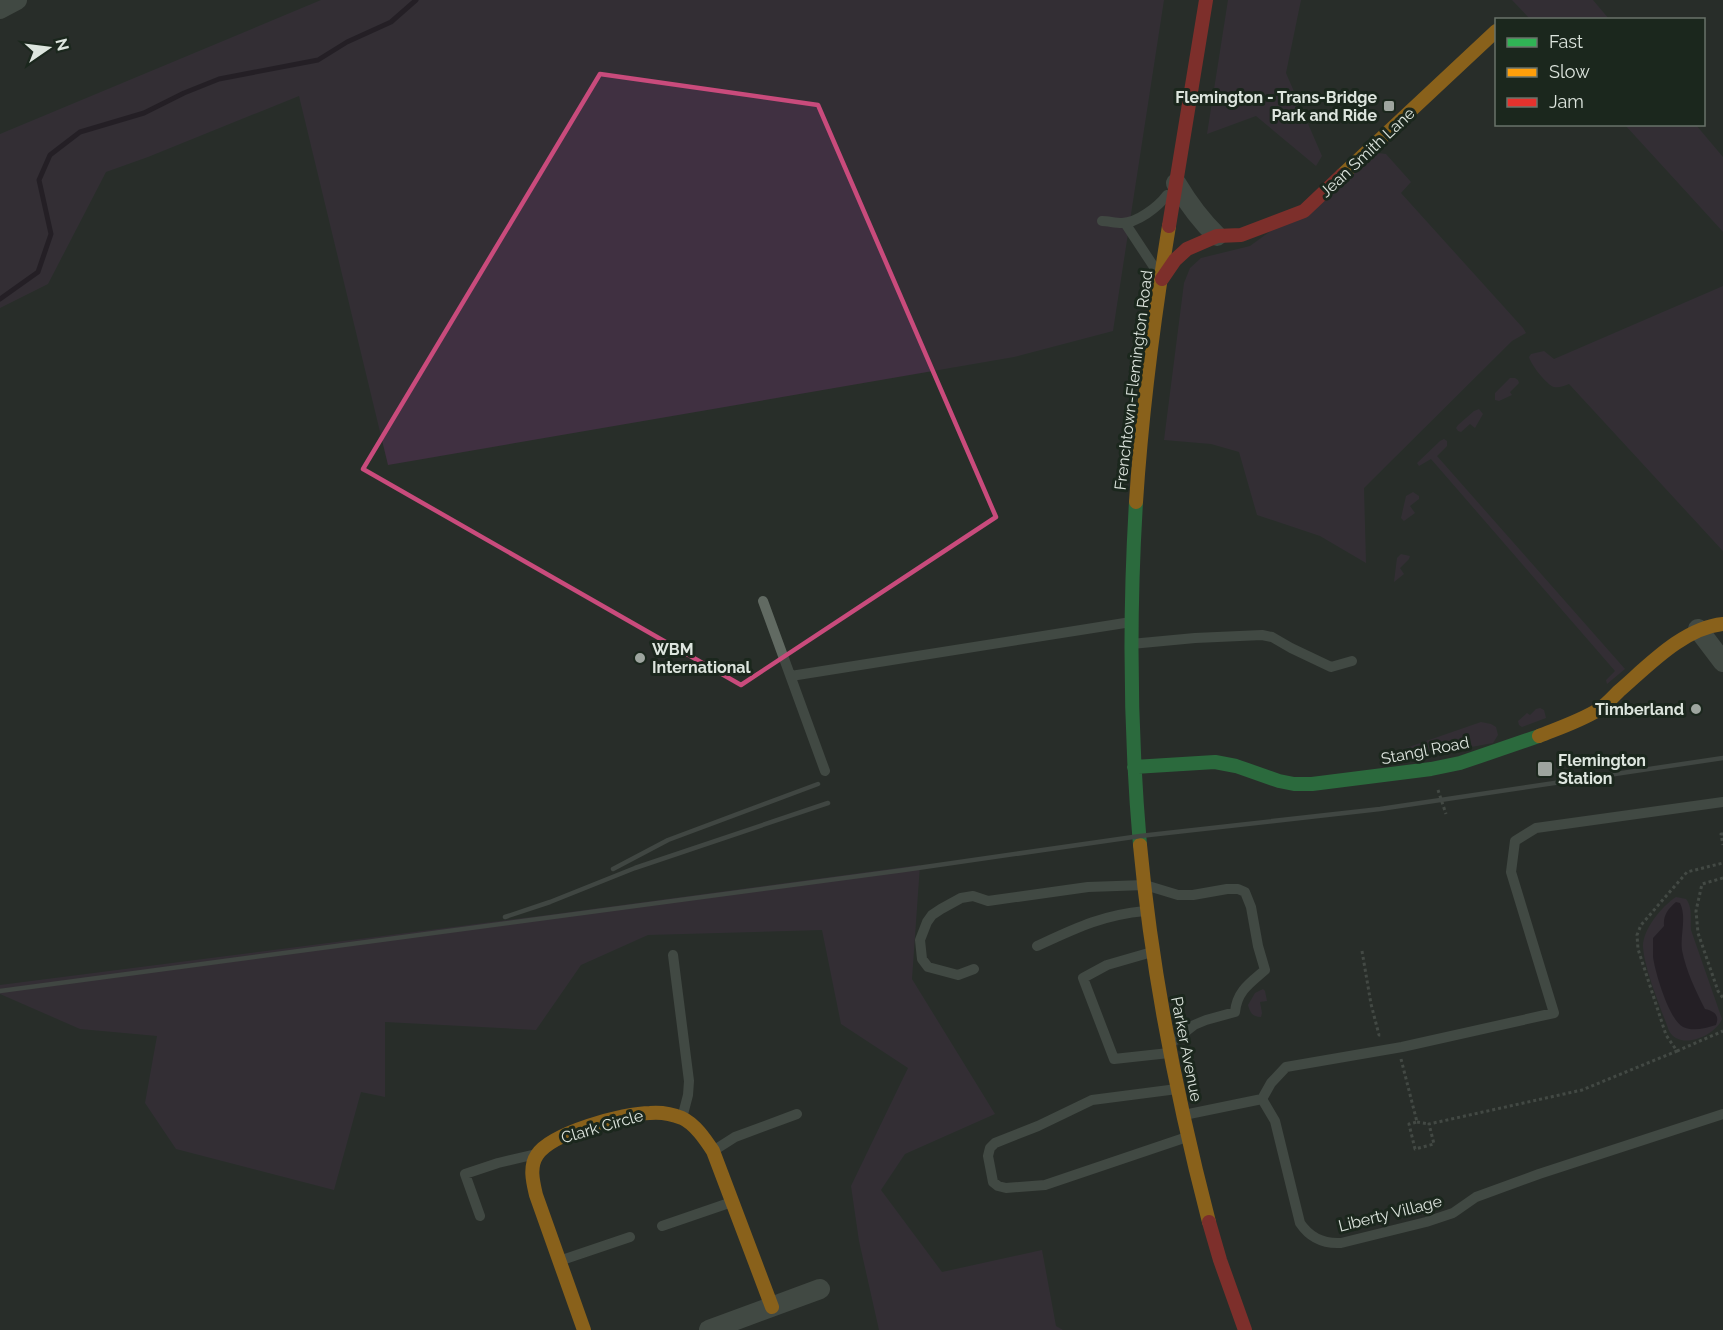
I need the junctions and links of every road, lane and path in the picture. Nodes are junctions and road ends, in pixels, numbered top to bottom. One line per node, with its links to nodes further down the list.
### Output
1 (17, 0): 3 (street)
2 (1206, 0): 5 (street, Frenchtown-Flemington Road)
3 (0, 9)
4 (1495, 33): 8 (street, Jean Smith Lane)
5 (1176, 183): 7 (lane); 8 (street); 9 (street, Frenchtown-Flemington Road)
6 (1102, 220): 7 (lane)
7 (1125, 224): 9 (lane)
8 (1217, 236): 9 (street, Jean Smith Lane)
9 (1162, 279): 11 (street, Frenchtown-Flemington Road)
10 (764, 601): 17 (lane)
11 (1131, 622): 14 (street, Frenchtown-Flemington Road); 17 (lane)
12 (1723, 624): 13 (street, Stangl Road)
13 (1698, 629): 16 (street); 18 (street, Stangl Road)
14 (1131, 644): 15 (lane); 18 (street, Frenchtown-Flemington Road)
15 (1352, 661)
16 (1723, 662)
17 (791, 676): 19 (lane)
18 (1134, 767): 25 (street, Parker Avenue)
19 (825, 771)
20 (1723, 802): 34 (lane)
21 (1723, 834): 22 (path)
22 (1723, 845)
23 (1723, 863): 36 (path)
24 (1723, 879): 32 (path)
25 (1145, 885): 26 (street, Parker Avenue); 31 (lane); 35 (lane)
26 (1148, 910): 27 (lane); 28 (street, Parker Avenue)
27 (1037, 946)
28 (1153, 951): 35 (street, Parker Avenue); 35 (lane)
29 (1362, 951): 34 (path)
30 (674, 955): 42 (lane)
31 (974, 969)
32 (1723, 998)
33 (1723, 1031): 36 (path)
34 (1398, 1048): 38 (lane); 43 (path)
35 (1169, 1049): 37 (street, Parker Avenue)
36 (1677, 1051): 44 (path)
37 (1177, 1089): 41 (street, Parker Avenue); 45 (lane)
38 (1262, 1099): 40 (lane, Liberty Village); 41 (lane)
39 (797, 1114): 46 (lane)
40 (1723, 1114)
41 (1183, 1115): 45 (street, Parker Avenue)
42 (682, 1118): 46 (street); 47 (street, Clark Circle)
43 (1417, 1122): 44 (path); 44 (path)
44 (1429, 1124)
45 (1188, 1137): 57 (street, Parker Avenue)
46 (713, 1151): 48 (street)
47 (536, 1155): 49 (lane); 52 (street)
48 (733, 1202): 50 (lane); 54 (street)
49 (480, 1216)
50 (662, 1226)
51 (630, 1237): 52 (lane)
52 (560, 1261): 55 (street)
53 (820, 1289): 54 (street)
54 (772, 1307): 56 (street)
55 (584, 1330)
56 (709, 1330)
57 (1245, 1330)

